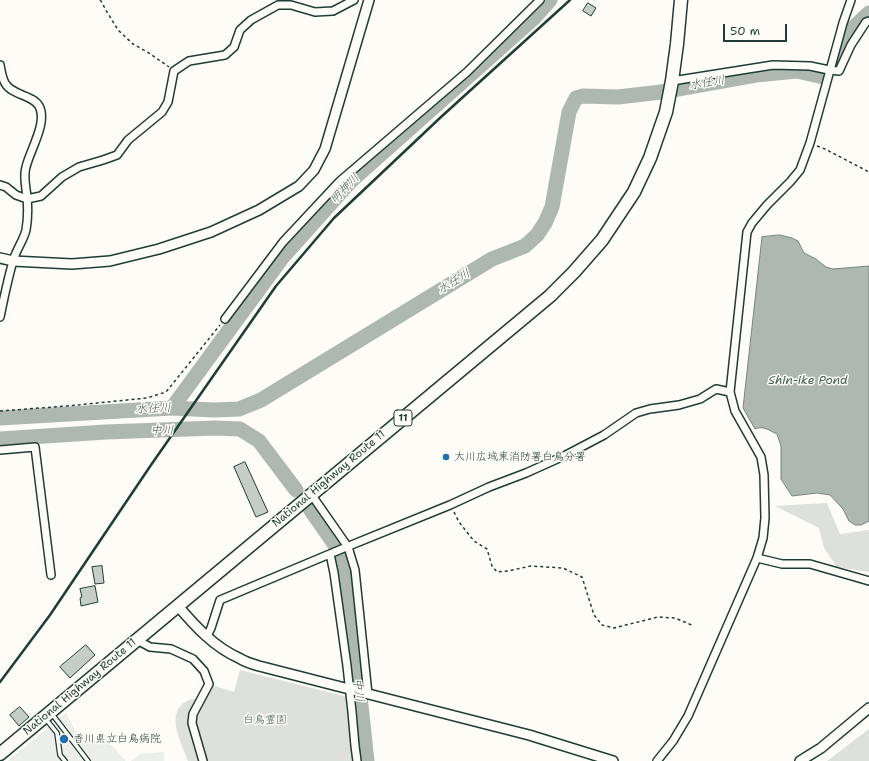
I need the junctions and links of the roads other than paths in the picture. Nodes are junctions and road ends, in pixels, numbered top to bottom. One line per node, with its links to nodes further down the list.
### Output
1 (354, 0): 11 (street)
2 (369, 0): 13 (street)
3 (540, 0): 15 (street)
4 (681, 0): 9 (highway, National Highway Route 11 / 11)
5 (851, 0): 8 (street)
6 (869, 21): 8 (street)
7 (0, 65): 11 (street)
8 (829, 70): 9 (street); 16 (street)
9 (672, 80): 18 (highway, National Highway Route 11 / 11)
10 (0, 185): 11 (street)
11 (27, 199): 13 (street)
12 (0, 258): 13 (street)
13 (13, 261): 14 (street)
14 (0, 317)
15 (225, 319)
16 (730, 392): 19 (street); 21 (street)
17 (0, 450): 22 (street)
18 (311, 494): 19 (street); 24 (highway, National Highway Route 11 / 11)
19 (346, 547): 20 (street); 28 (street)
20 (330, 554): 25 (street); 27 (street)
21 (757, 558): 23 (street); 37 (street)
22 (50, 575)
23 (869, 581)
24 (178, 606): 25 (street); 26 (highway, National Highway Route 11 / 11)
25 (207, 636): 27 (street)
26 (137, 640): 30 (highway, National Highway Route 11 / 11); 34 (street)
27 (349, 689): 28 (street); 35 (street)
28 (368, 694): 36 (street)
29 (869, 708): 38 (street)
30 (47, 714): 31 (highway, National Highway Route 11 / 11); 32 (lane); 33 (lane)
31 (0, 754)
32 (64, 761)
33 (88, 761)
34 (203, 761)
35 (357, 761)
36 (613, 761)
37 (657, 761)
38 (800, 761)

